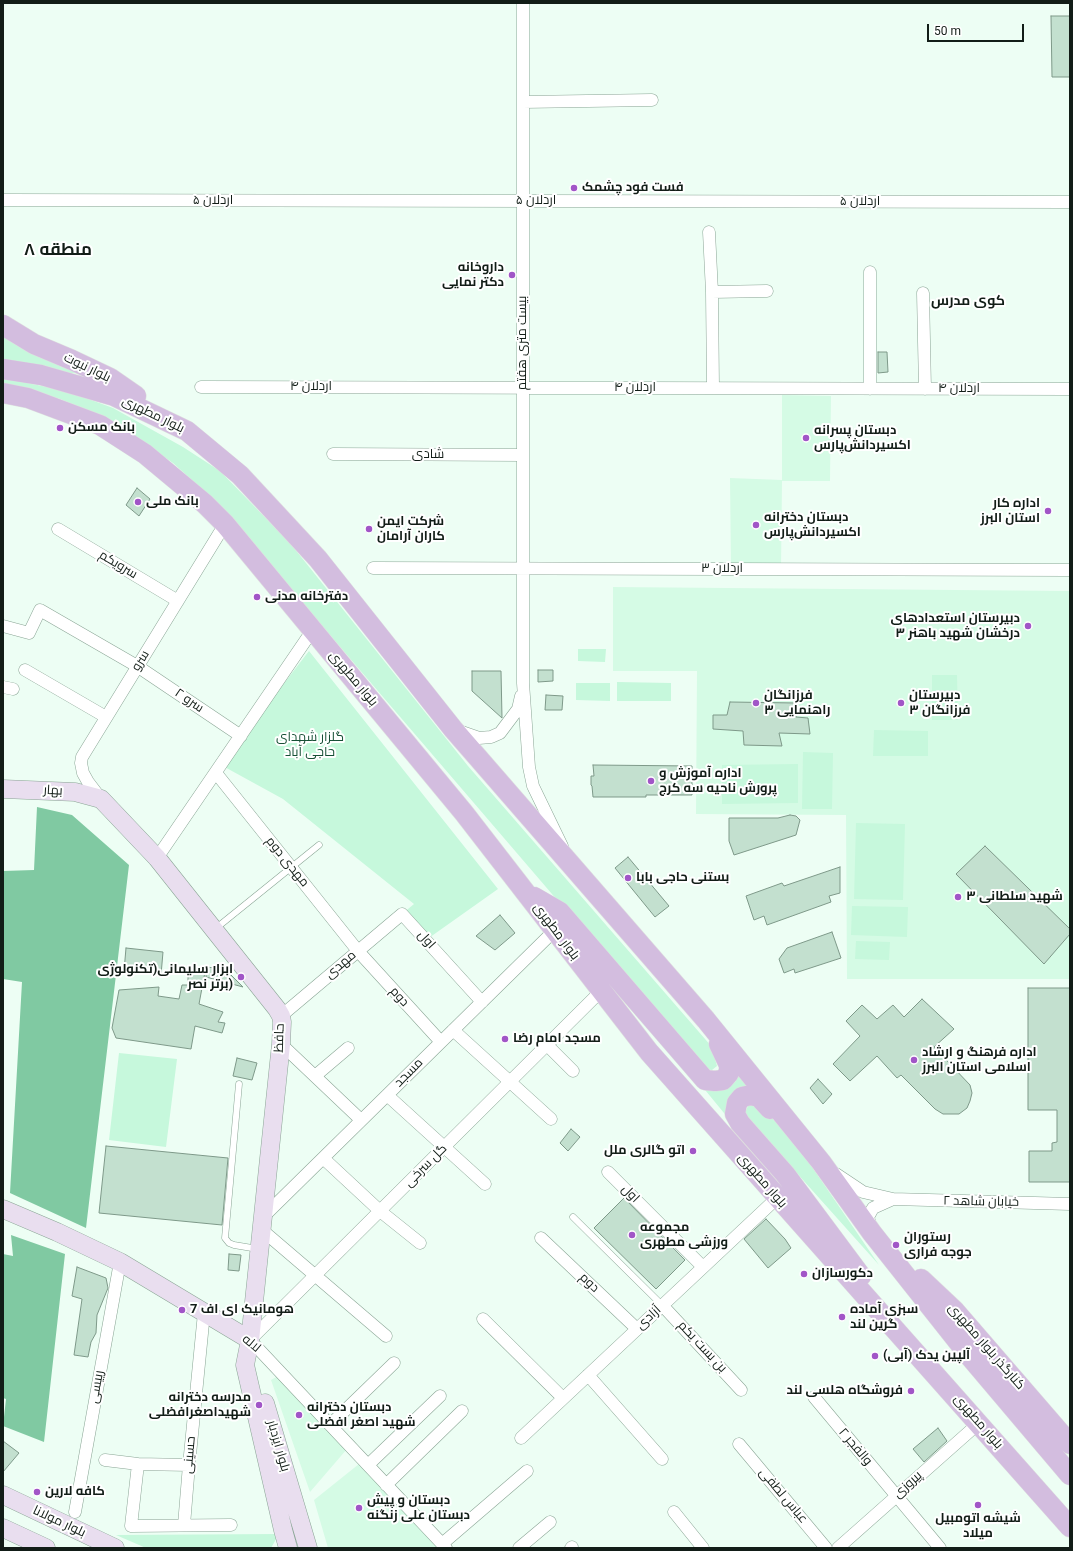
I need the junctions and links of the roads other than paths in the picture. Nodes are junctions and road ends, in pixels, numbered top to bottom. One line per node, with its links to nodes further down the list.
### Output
1 (522, 3): 3 (street, بیست متری هفتم)
2 (652, 100): 3 (street)
3 (522, 102): 5 (street, بیست متری هفتم)
4 (3, 200): 5 (street, اردلان ۵)
5 (523, 201): 6 (street, اردلان ۵); 15 (street, بیست متری هفتم)
6 (1070, 202)
7 (709, 232): 10 (street)
8 (870, 272): 17 (street)
9 (767, 291): 10 (street)
10 (712, 292): 16 (street)
11 (923, 293): 18 (street)
12 (3, 325): 21 (main road, بلوار نبوت)
13 (3, 369): 21 (main road, بلوار مطهری)
14 (201, 387): 15 (street, اردلان ۴)
15 (523, 388): 16 (street, اردلان ۴); 23 (street, بیست متری هفتم)
16 (713, 388): 17 (street, اردلان ۴)
17 (870, 388): 18 (street, اردلان ۴)
18 (925, 389): 19 (street, اردلان ۴)
19 (1070, 389)
20 (3, 393): 24 (main road, بلوار مطهری)
21 (187, 431): 36 (main road, بلوار مطهری)
22 (333, 454): 23 (street, شادی)
23 (523, 455): 27 (street, بیست متری هفتم)
24 (225, 524): 29 (street, سرو); 31 (main road, بلوار مطهری)
25 (58, 528): 29 (street, سرویکم)
26 (373, 568): 27 (street, اردلان ۳)
27 (523, 568): 28 (street, اردلان ۳); 34 (street, بیست متری هفتم)
28 (1070, 570)
29 (178, 600): 32 (street, سرو)
30 (3, 626): 32 (street, سرو ۲)
31 (312, 631): 37 (street); 45 (main road, بلوار مطهری)
32 (138, 666): 35 (street, سرو); 37 (street, سرو ۲)
33 (25, 670): 35 (street)
34 (523, 683): 36 (street); 44 (street)
35 (106, 717): 40 (street, سرو)
36 (452, 729): 44 (main road, بلوار مطهری)
37 (241, 736): 38 (street)
38 (216, 773): 42 (street); 43 (street, مهدی دوم)
39 (3, 789): 40 (street, بهار)
40 (101, 799): 42 (street, حافظ)
41 (319, 845): 43 (lane)
42 (158, 858): 47 (street, حافظ)
43 (291, 867): 47 (lane); 49 (street, مهدی دوم)
44 (573, 867): 53 (main road, بلوار مطهری)
45 (525, 892): 48 (main road, بلوار مطهری); 53 (main road)
46 (402, 914): 49 (street, مهدی); 51 (street, اول)
47 (214, 930): 52 (street, حافظ)
48 (555, 930): 50 (main road, بلوار مطهری); 51 (street, مسجد)
49 (358, 951): 52 (street, مهدی); 55 (street, دوم)
50 (601, 991): 57 (street, گل سرخی); 72 (main road, بلوار مطهری)
51 (482, 1002): 54 (street, مسجد)
52 (281, 1016): 56 (street, حافظ)
53 (706, 1020): 66 (main road, بلوار مطهری)
54 (453, 1030): 55 (street, مسجد); 61 (street)
55 (440, 1042): 63 (street, مسجد)
56 (281, 1044): 60 (street); 78 (street, حافظ)
57 (547, 1045): 59 (street); 61 (street, گل سرخی)
58 (348, 1048): 60 (street)
59 (574, 1071)
60 (315, 1076): 65 (street)
61 (509, 1083): 64 (street); 67 (street, گل سرخی)
62 (239, 1084): 82 (lane)
63 (386, 1095): 65 (street, مسجد); 67 (street)
64 (550, 1119)
65 (361, 1120): 68 (street, مسجد)
66 (804, 1142): 69 (main road, بلوار مطهری); 93 (main road)
67 (444, 1147): 71 (street); 76 (street, گل سرخی)
68 (323, 1158): 76 (street); 78 (street, مسجد)
69 (821, 1162): 73 (street); 79 (main road, بلوار مطهری)
70 (608, 1172): 85 (street, اول)
71 (485, 1184)
72 (777, 1198): 85 (street, آزادی); 93 (main road, بلوار مطهری)
73 (892, 1200): 74 (street, خیابان شاهد ۲); 79 (street)
74 (1070, 1204)
75 (3, 1209): 84 (street, لاله)
76 (380, 1211): 81 (street); 86 (street, گل سرخی)
77 (573, 1217): 87 (lane)
78 (262, 1224): 82 (street, حافظ); 86 (street)
79 (872, 1233): 83 (main road, بلوار مطهری)
80 (541, 1238): 90 (street, دوم)
81 (420, 1243)
82 (260, 1250): 92 (street, حافظ)
83 (894, 1260): 105 (main road, کنارگذر بلوار مطهری); 112 (main road, بلوار مطهری)
84 (120, 1262): 88 (street, لاله); 116 (street, رییسی)
85 (703, 1268): 87 (street, آزادی)
86 (315, 1275): 91 (street); 92 (street, گل سرخی)
87 (662, 1305): 90 (street, آزادی); 96 (street, بن بست یکم)
88 (204, 1313): 92 (street, لاله); 109 (street, حسینی)
89 (483, 1319): 99 (street)
90 (638, 1328): 95 (street, آزادی)
91 (386, 1336)
92 (250, 1340): 102 (street, لاله); 123 (street, بلوار ایزدیار); 129 (street, بلوار ایزدیار)
93 (906, 1341): 101 (main road, بلوار مطهری)
94 (394, 1363): 102 (street)
95 (588, 1375): 99 (street, آزادی); 106 (street)
96 (741, 1390)
97 (440, 1396): 110 (street)
98 (814, 1397): 115 (street, والفجر ۲)
99 (563, 1398): 103 (street, آزادی)
100 (462, 1411): 113 (street)
101 (979, 1423): 115 (street, پیروزی); 121 (main road, بلوار مطهری)
102 (330, 1425): 110 (street, لاله)
103 (521, 1438)
104 (739, 1444): 132 (street, عباس لطفی)
105 (1070, 1444)
106 (662, 1459)
107 (105, 1460): 108 (street)
108 (138, 1464): 109 (street); 120 (street)
109 (189, 1465): 120 (street, حسینی)
110 (368, 1465): 113 (street, لاله)
111 (527, 1471): 124 (street)
112 (1070, 1475)
113 (386, 1485): 124 (street, لاله)
114 (3, 1495): 126 (street, بلوار مولانا)
115 (896, 1496): 133 (street, پیروزی); 134 (street, والفجر ۲)
116 (75, 1512)
117 (674, 1512): 131 (street)
118 (550, 1522): 130 (street)
119 (231, 1525): 120 (street)
120 (184, 1526)
121 (1070, 1527)
122 (3, 1528): 125 (street)
123 (282, 1530): 127 (street); 128 (street, بلوار ایزدیار)
124 (444, 1546)
125 (46, 1548)
126 (115, 1548)
127 (274, 1548)
128 (288, 1548)
129 (308, 1548)
130 (519, 1548)
131 (703, 1548)
132 (826, 1548)
133 (838, 1548)
134 (940, 1548)

